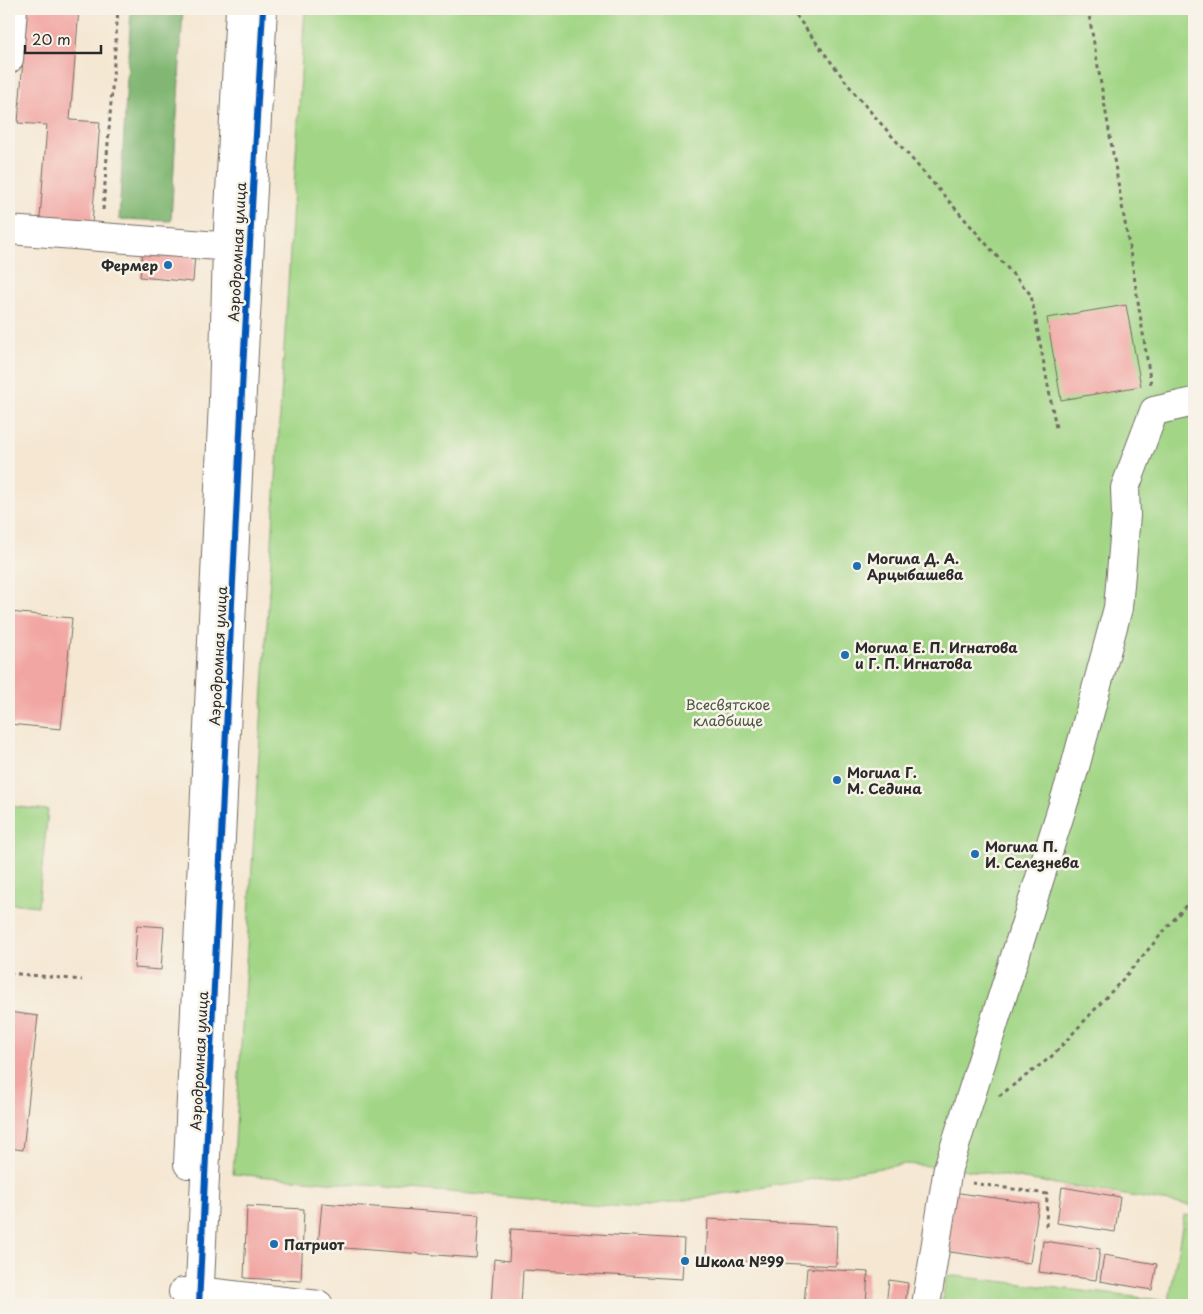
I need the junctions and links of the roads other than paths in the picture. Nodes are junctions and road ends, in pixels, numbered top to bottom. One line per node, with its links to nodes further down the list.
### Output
1 (13, 9): 4 (street)
2 (240, 9): 6 (street, Аэродромная улица)
3 (263, 9): 6 (street, Аэродромная улица)
4 (9, 59)
5 (9, 230): 6 (street)
6 (238, 248): 8 (street, Аэродромная улица)
7 (1194, 402): 10 (street)
8 (191, 1299): 9 (street)
9 (319, 1305)
10 (926, 1305)

